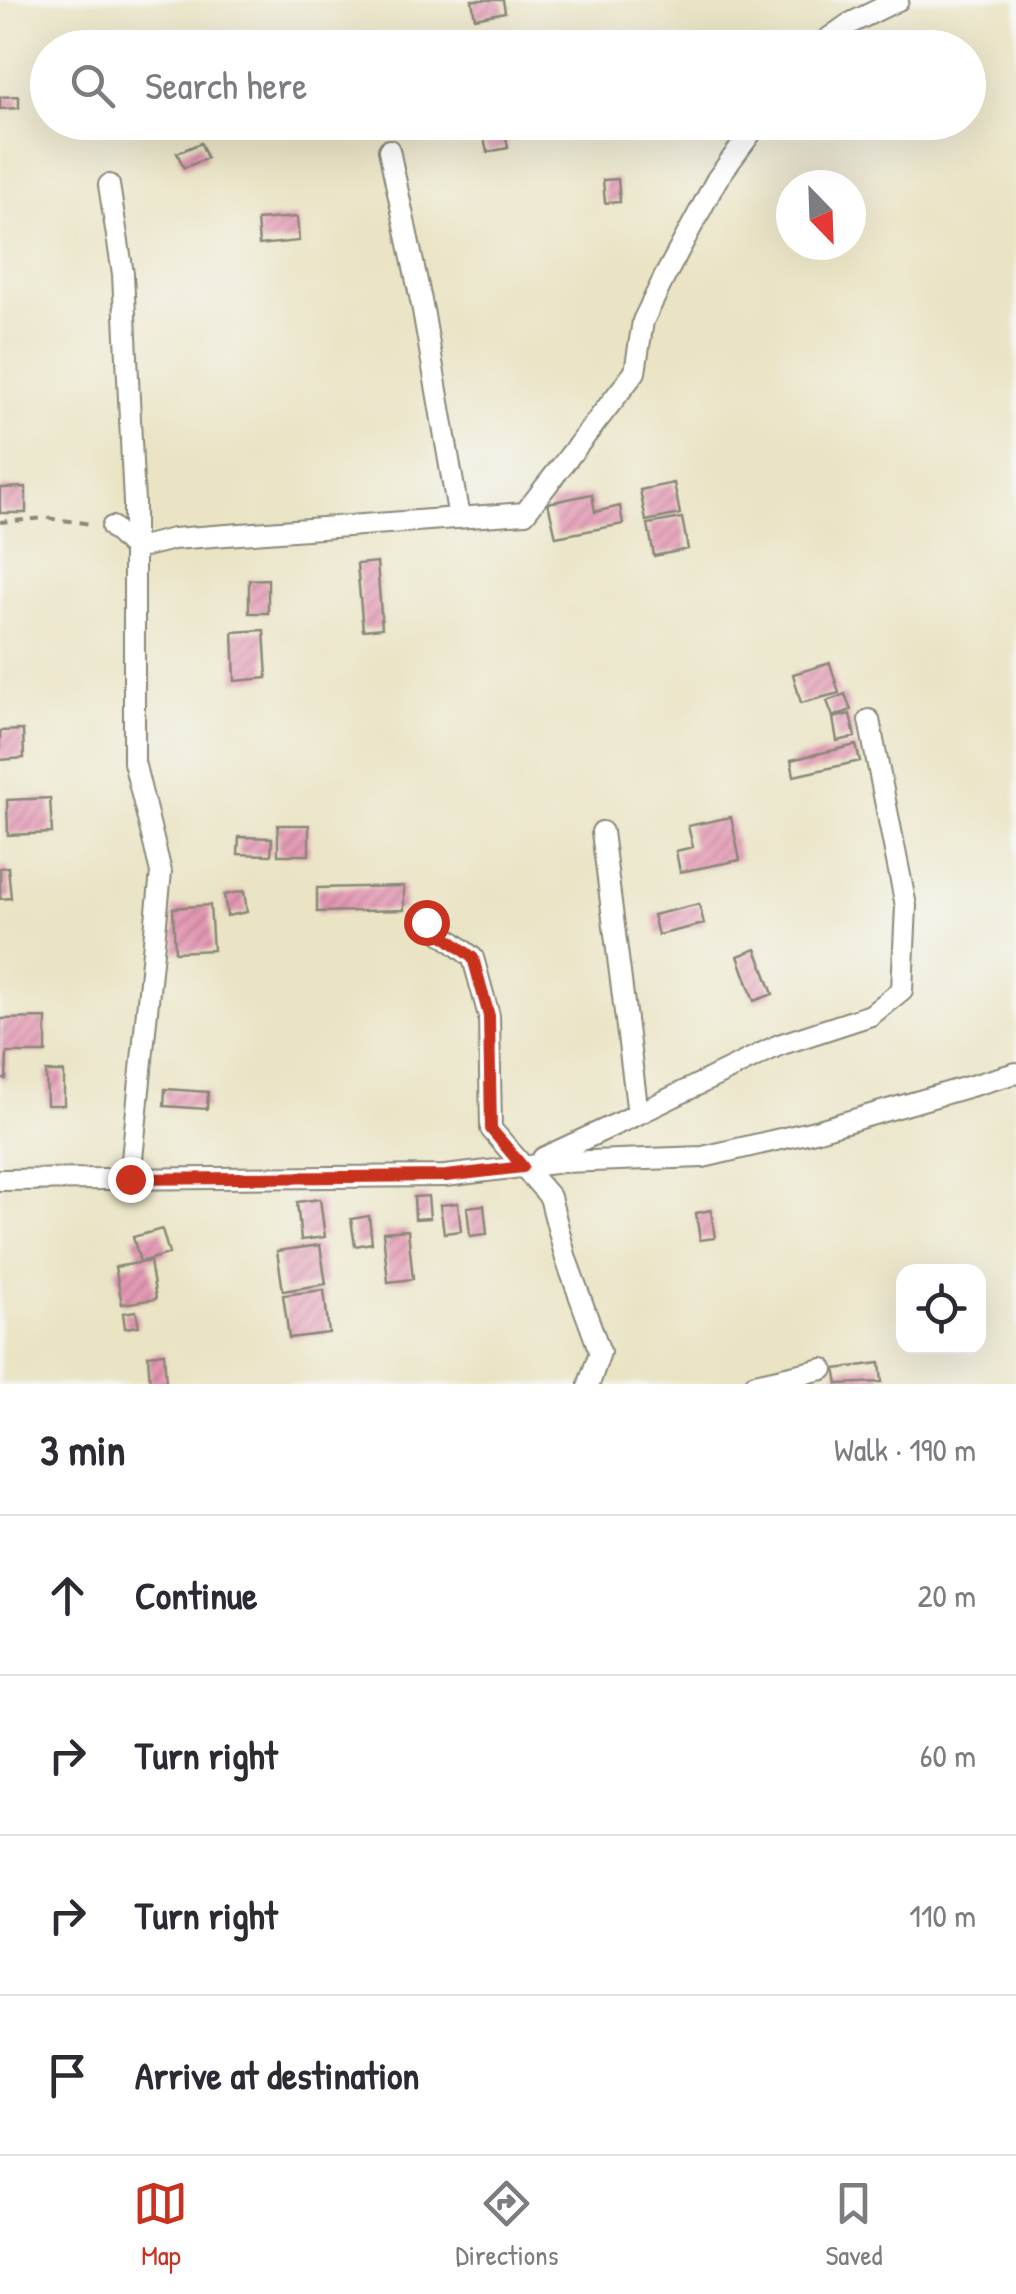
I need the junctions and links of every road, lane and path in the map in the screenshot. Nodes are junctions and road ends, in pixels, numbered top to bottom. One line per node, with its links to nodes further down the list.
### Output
1 (887, 2): 2 (street)
2 (840, 30)
3 (746, 140): 6 (street)
4 (389, 150): 6 (street)
5 (109, 185): 9 (street)
6 (459, 518): 9 (street)
7 (0, 522): 8 (path)
8 (112, 527): 9 (street)
9 (134, 549): 16 (street)
10 (870, 720): 14 (street)
11 (602, 832): 14 (street)
12 (426, 922): 15 (street)
13 (1016, 1073): 15 (street)
14 (638, 1114): 15 (street)
15 (523, 1167): 16 (street); 19 (street)
16 (130, 1179): 17 (street)
17 (0, 1180)
18 (822, 1369): 20 (street)
19 (589, 1384)
20 (756, 1384)

